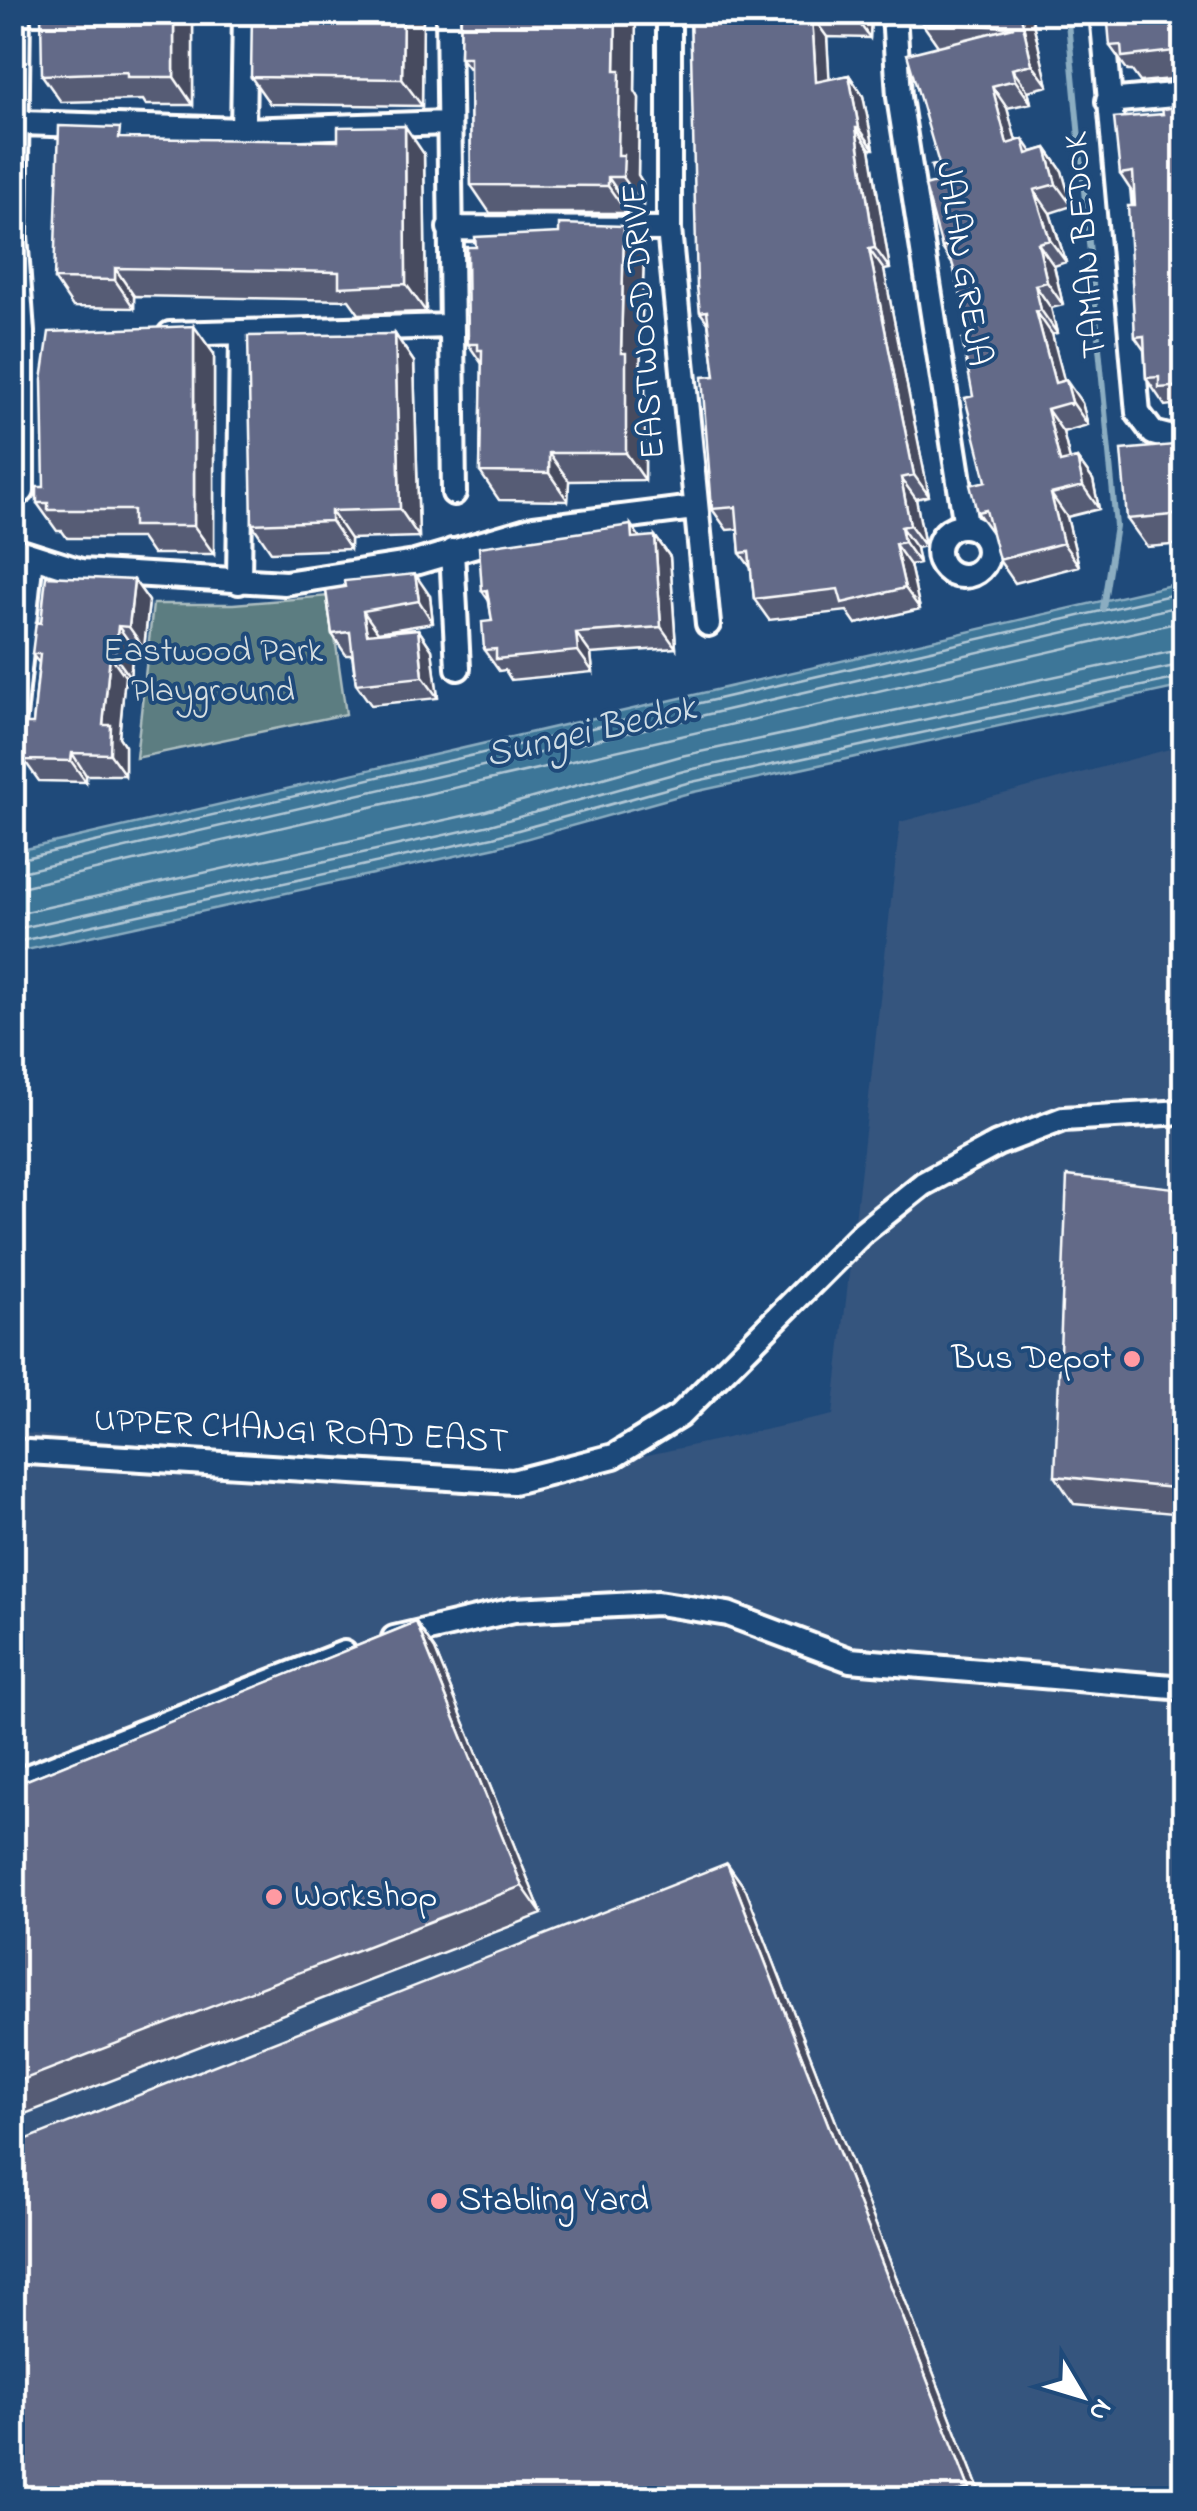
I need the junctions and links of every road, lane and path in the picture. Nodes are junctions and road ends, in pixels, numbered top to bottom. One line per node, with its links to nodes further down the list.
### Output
1 (18, 12): 9 (street)
2 (245, 12): 11 (street)
3 (448, 12): 10 (street)
4 (669, 12): 13 (street, EASTWOOD DRIVE)
5 (894, 12): 24 (street, JALAN GREJA)
6 (1102, 12): 8 (street, TAMAN BEDOK)
7 (1184, 94): 8 (street)
8 (1108, 101): 20 (street, TAMAN BEDOK)
9 (20, 123): 11 (street); 14 (street)
10 (448, 123): 11 (street); 12 (street)
11 (243, 130)
12 (449, 228): 13 (street); 15 (street)
13 (668, 229): 23 (street, EASTWOOD DRIVE)
14 (14, 235): 16 (street)
15 (449, 326): 19 (street); 22 (street)
16 (22, 332): 17 (street); 21 (street)
17 (52, 332)
18 (139, 333): 19 (street)
19 (242, 335): 27 (street)
20 (1184, 440)
21 (22, 491)
22 (454, 494)
23 (694, 508): 25 (street); 28 (street, EASTWOOD DRIVE)
24 (966, 526)
25 (452, 551): 27 (street); 29 (street)
26 (22, 553): 27 (street); 30 (street)
27 (239, 582)
28 (708, 624)
29 (458, 668)
30 (12, 736)
31 (1184, 1112): 32 (street, UPPER CHANGI ROAD EAST)
32 (12, 1451)
33 (1184, 1688): 34 (street)
34 (12, 1783)

